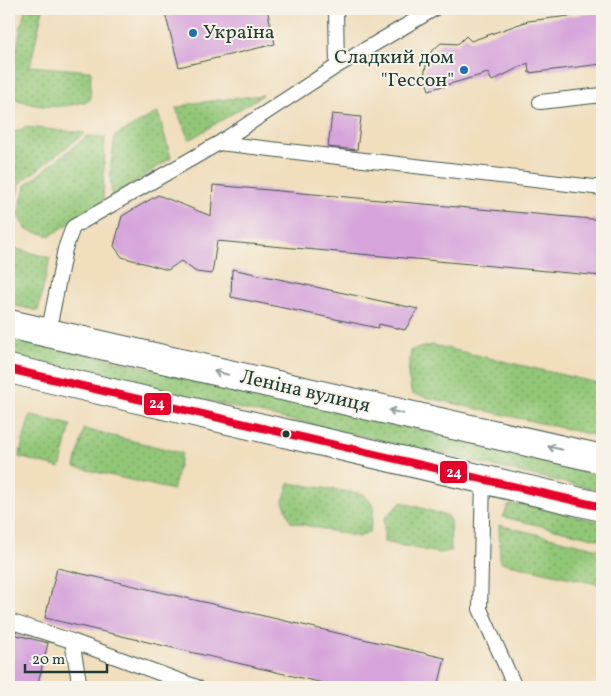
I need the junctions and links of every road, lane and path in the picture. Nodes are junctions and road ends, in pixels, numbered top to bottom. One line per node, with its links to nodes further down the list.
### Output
1 (336, 9): 3 (lane)
2 (434, 9): 3 (lane)
3 (338, 66): 6 (lane)
4 (602, 95): 5 (lane)
5 (540, 102)
6 (219, 143): 7 (lane); 9 (lane)
7 (602, 188)
8 (9, 324): 9 (street, Леніна вулиця)
9 (48, 334): 11 (street, Леніна вулиця, one-way to 9)
10 (9, 369): 12 (street)
11 (602, 459)
12 (483, 479): 13 (street); 18 (lane)
13 (602, 507)
14 (9, 621): 15 (lane)
15 (72, 641): 16 (lane); 17 (lane)
16 (80, 687)
17 (197, 687)
18 (515, 687)

